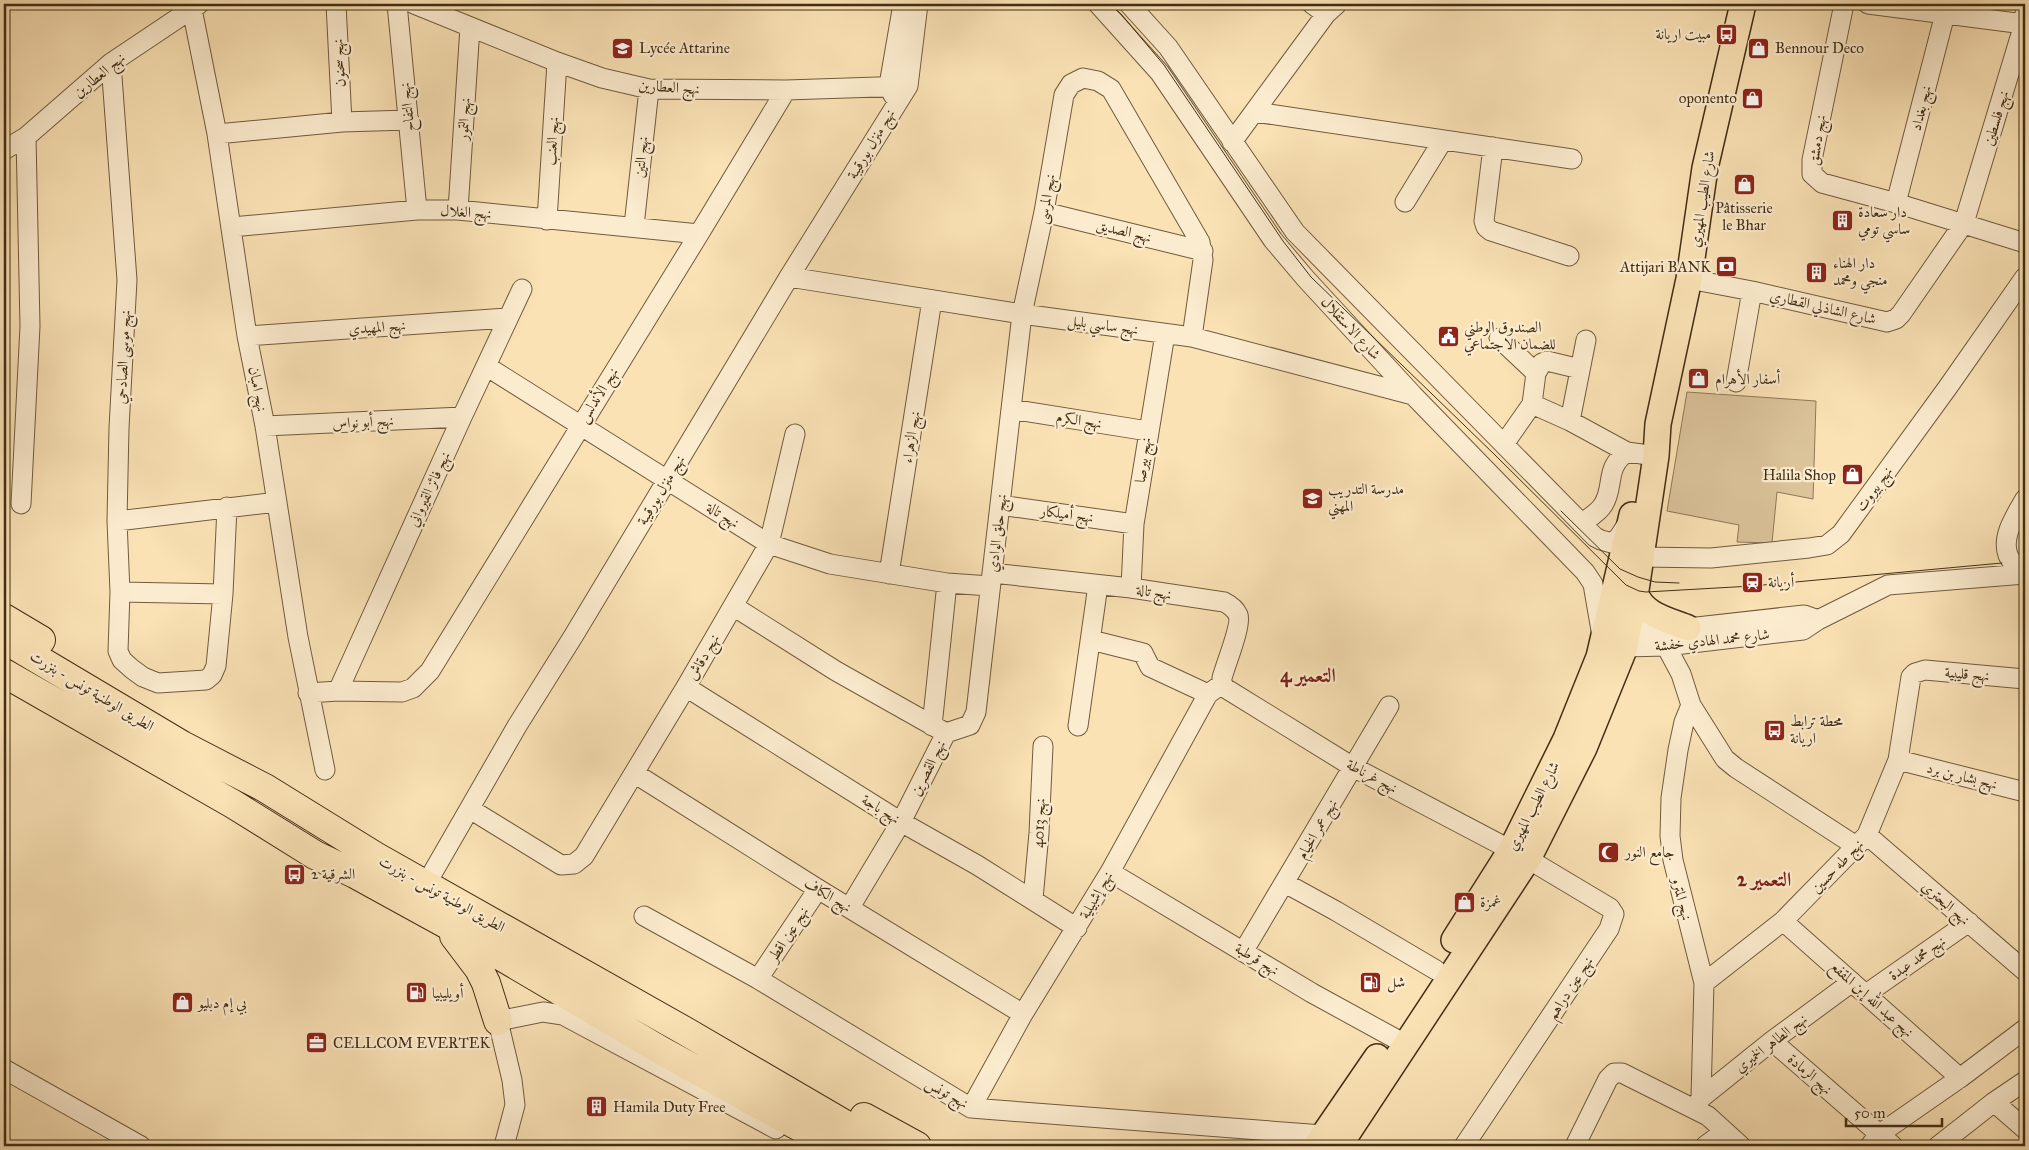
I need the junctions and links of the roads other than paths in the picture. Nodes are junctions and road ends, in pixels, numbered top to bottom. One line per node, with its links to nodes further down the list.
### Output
1 (336, 4): 26 (street, نهج سحنون)
2 (397, 4): 25 (street, نهج التفاح)
3 (414, 4): 16 (street, نهج العطارين)
4 (903, 4): 19 (street)
5 (918, 4): 20 (street)
6 (1098, 4): 64 (street, شارع الاستقلال)
7 (1129, 4): 30 (street, شارع الاستقلال)
8 (1743, 4): 49 (main road, شارع الطيب المهيري)
9 (1844, 4): 35 (street, نهج دمشق)
10 (1868, 4): 12 (street)
11 (194, 5): 18 (street, نهج العطارين); 27 (street, نهج امبان)
12 (1909, 6): 14 (street)
13 (1325, 7): 24 (street)
14 (1945, 14): 15 (street); 35 (street, نهج بغداد)
15 (2024, 19): 40 (street, نهج فلسطين)
16 (470, 27): 17 (street, نهج العطارين); 37 (street, نهج التمور)
17 (557, 62): 21 (street, نهج العطارين); 39 (street, نهج العنب)
18 (111, 63): 28 (street, نهج العطارين); 82 (street, نهج موسى الصادحي)
19 (889, 85): 20 (street, نهج العطارين); 22 (street, نهج العطارين); 23 (street)
20 (908, 86): 23 (street, نهج منزل بورقيبة)
21 (649, 89): 22 (street, نهج العطارين); 41 (street, نهج التين)
22 (786, 90): 43 (street, نهج الأندلس)
23 (896, 103): 48 (street, نهج منزل بورقيبة)
24 (1255, 112): 29 (street); 30 (street)
25 (409, 120): 26 (street); 36 (street, نهج التفاح)
26 (342, 122): 27 (street)
27 (217, 134): 42 (street, نهج امبان)
28 (26, 137): 32 (street, نهج العطارين); 78 (street)
29 (1443, 140): 31 (street); 34 (street)
30 (1232, 142): 73 (street, شارع الاستقلال)
31 (1494, 147): 33 (street); 46 (street)
32 (4, 150)
33 (1572, 159)
34 (1405, 202)
35 (1896, 203): 40 (street, نهج دمشق)
36 (417, 210): 37 (street, نهج الغلال); 42 (street, نهج الغلال)
37 (458, 210): 39 (street, نهج الغلال)
38 (1044, 212): 45 (street, نهج الصديق); 45 (street, نهج المرسى); 53 (street, نهج المرسى)
39 (547, 220): 41 (street, نهج الغلال)
40 (1964, 223): 44 (street, نهج دمشق); 51 (street, شارع الشاذلي القطاري)
41 (634, 226): 43 (street, نهج الغلال)
42 (232, 227): 56 (street, نهج امبان)
43 (700, 234): 69 (street, نهج الأندلس)
44 (2025, 243)
45 (1203, 251): 57 (street)
46 (1569, 256)
47 (2025, 277): 86 (street, نهج بيروت)
48 (789, 278): 52 (street, نهج ساسي بليل); 75 (street, نهج منزل بورقيبة)
49 (1689, 279): 51 (street, شارع الشاذلي القطاري); 74 (main road, شارع الطيب المهيري)
50 (522, 289): 54 (street, نهج فائز القيرواني)
51 (1752, 291): 63 (street, شارع الشاذلي القطاري)
52 (932, 300): 53 (street, نهج ساسي بليل); 87 (street, نهج الزهراء)
53 (1022, 314): 55 (street, نهج ساسي بليل); 66 (street, نهج حلق الوادي)
54 (507, 318): 56 (street, نهج المهيدي); 60 (street, نهج فائز القيرواني)
55 (1165, 334): 57 (street, نهج ساسي بليل); 71 (street, نهج بيرصا)
56 (247, 336): 70 (street, نهج امبان)
57 (1192, 337): 64 (street, نهج ساسي بليل)
58 (1499, 338): 62 (street)
59 (1586, 340): 61 (street)
60 (486, 366): 67 (street, نهج فائز القيرواني); 69 (street, نهج تالة)
61 (1580, 369): 62 (street); 68 (street)
62 (1536, 373): 65 (street)
63 (1736, 382)
64 (1414, 395): 100 (street, شارع الاستقلال)
65 (1532, 404): 68 (street); 73 (street)
66 (1011, 409): 71 (street, نهج الكرم); 79 (street, نهج حلق الوادي)
67 (462, 417): 70 (street, نهج أبو نواس); 109 (street, نهج فائز القيرواني)
68 (1570, 420): 74 (street)
69 (581, 424): 75 (street, نهج تالة); 109 (street, نهج الأندلس)
70 (265, 426): 77 (street, نهج امبان)
71 (1148, 431): 84 (street, نهج بيرصا)
72 (795, 434): 85 (street, نهج دقاش)
73 (1504, 444): 83 (street, شارع الاستقلال)
74 (1642, 454): 81 (main road, شارع الطيب المهيري); 83 (street); 86 (main road, شارع الطيب المهيري)
75 (668, 480): 85 (street, نهج تالة); 122 (street, نهج منزل بورقيبة)
76 (2025, 499): 88 (street)
77 (277, 502): 80 (street); 110 (street, نهج امبان)
78 (21, 504)
79 (1000, 505): 84 (street, نهج أميلكار); 89 (street, نهج حلق الوادي)
80 (227, 507): 82 (street); 95 (street)
81 (1632, 516): 83 (street, شارع الاستقلال); 100 (main road, شارع الطيب المهيري)
82 (117, 520): 93 (street, نهج موسى الصادحي)
83 (1582, 523)
84 (1134, 524): 92 (street, نهج بيرصا)
85 (769, 544): 87 (street, نهج تالة); 96 (street, نهج دقاش)
86 (1641, 557): 94 (main road, شارع الطيب المهيري)
87 (889, 574): 90 (street, نهج تالة)
88 (2023, 574): 98 (street, شارع محمد الهادي خفشة)
89 (991, 579): 90 (street, نهج تالة); 91 (street, نهج تالة); 114 (street, نهج حلق الوادي)
90 (947, 583): 114 (street, نهج القصرين)
91 (1098, 585): 92 (street, نهج تالة); 102 (street)
92 (1131, 588): 108 (street, نهج تالة)
93 (120, 592): 95 (street); 95 (street, نهج موسى الصادحي)
94 (1636, 592): 99 (main road); 100 (main road, شارع الطيب المهيري)
95 (223, 594)
96 (733, 606): 107 (street, نهج دقاش); 114 (street)
97 (4, 618): 120 (highway)
98 (1818, 620): 99 (street, شارع محمد الهادي خفشة); 103 (street, شارع محمد الهادي خفشة)
99 (1688, 628): 100 (street, شارع محمد الهادي خفشة)
100 (1616, 636): 103 (street, شارع محمد الهادي خفشة); 125 (main road, شارع الطيب المهيري)
101 (4, 640): 120 (highway, الطريق الوطنية تونس - بنزرت)
102 (1091, 640): 108 (street, نهج غرناطة); 113 (street)
103 (1666, 646): 111 (street)
104 (4, 673): 135 (highway, الطريق الوطنية تونس - بنزرت)
105 (1911, 677): 106 (street, نهج قليبية); 116 (street, نهج طه حسين)
106 (2025, 679)
107 (686, 687): 119 (street, نهج دقاش); 123 (street, نهج باجة)
108 (1215, 689): 117 (street, نهج غرناطة); 126 (street, نهج إشبيلية)
109 (338, 691): 110 (street)
110 (308, 693): 118 (street, نهج امبان)
111 (1691, 705): 124 (street, نهج البحتري); 141 (street, نهج المترو)
112 (1389, 706): 117 (street, نهج عمر الخيام)
113 (1078, 726)
114 (939, 729): 123 (street, نهج القصرين)
115 (1043, 746): 130 (street, نهج 4013)
116 (1898, 760): 121 (street, نهج بشار بن برد); 124 (street, نهج طه حسين)
117 (1353, 767): 125 (street, نهج غرناطة); 128 (street, نهج عمر الخيام)
118 (325, 770)
119 (634, 774): 122 (street, نهج دقاش); 129 (street, نهج الكاف)
120 (265, 788): 127 (highway, الطريق الوطنية تونس - بنزرت)
121 (2025, 792)
122 (470, 809): 127 (street, نهج منزل بورقيبة)
123 (901, 822): 130 (street, نهج باجة); 131 (street, نهج القصرين)
124 (1861, 841): 133 (street, نهج طه حسين); 134 (street, نهج البحتري)
125 (1520, 854): 138 (main road, شارع الطيب المهيري); 147 (main road, شارع الطيب المهيري); 166 (street, نهج عين دراهم)
126 (1110, 872): 136 (street, نهج إشبيلية); 137 (street, نهج قرطبة)
127 (428, 882): 143 (highway, الطريق الوطنية تونس - بنزرت)
128 (1285, 883): 137 (street, نهج عمر الخيام); 138 (street)
129 (818, 889): 131 (street, نهج الكاف); 140 (street, نهج عين اقطر)
130 (1033, 899): 136 (street, نهج باجة)
131 (850, 907): 144 (street, نهج الكاف)
132 (644, 916): 140 (street, نهج تونس)
133 (1783, 921): 141 (street, نهج طه حسين); 142 (street, نهج عبد الله إبن المقفع)
134 (1969, 922): 139 (street, نهج البحتري); 142 (street, نهج محمد عبدة)
135 (446, 924): 145 (highway); 149 (highway, الطريق الوطنية تونس - بنزرت)
136 (1077, 928): 144 (street, نهج إشبيلية)
137 (1243, 952): 147 (street, نهج قرطبة)
138 (1436, 970): 147 (main road, شارع الطيب المهيري)
139 (2025, 971)
140 (758, 980): 155 (street, نهج تونس)
141 (1704, 983): 154 (street, نهج المترو)
142 (1859, 988): 148 (street, نهج الطاهر الخميري); 151 (street, نهج عبد الله إبن المقفع)
143 (655, 1014): 164 (highway, الطريق الوطنية تونس - بنزرت); 165 (highway)
144 (1023, 1014): 155 (street, نهج إشبيلية)
145 (498, 1021): 161 (street); 162 (street)
146 (2025, 1029): 151 (street)
147 (1398, 1040): 159 (main road, شارع الطيب المهيري)
148 (1772, 1041): 154 (street, نهج الطاهر الخميري); 158 (street, نهج الرمادة)
149 (662, 1051): 162 (highway); 163 (highway, الطريق الوطنية تونس - بنزرت)
150 (4, 1069): 160 (street)
151 (1960, 1078): 158 (street)
152 (2025, 1081): 153 (street)
153 (1994, 1102): 156 (street); 171 (street)
154 (1698, 1103): 157 (street); 167 (street)
155 (971, 1108): 159 (street, نهج تونس)
156 (2025, 1129)
157 (1724, 1132): 168 (street); 169 (street)
158 (1874, 1140): 170 (street, نهج الرمادة)
159 (1326, 1142)
160 (141, 1146)
161 (504, 1146)
162 (808, 1146)
163 (834, 1146)
164 (882, 1146)
165 (917, 1146)
166 (1464, 1146)
167 (1575, 1146)
168 (1705, 1146)
169 (1741, 1146)
170 (1893, 1146)
171 (1938, 1146)

